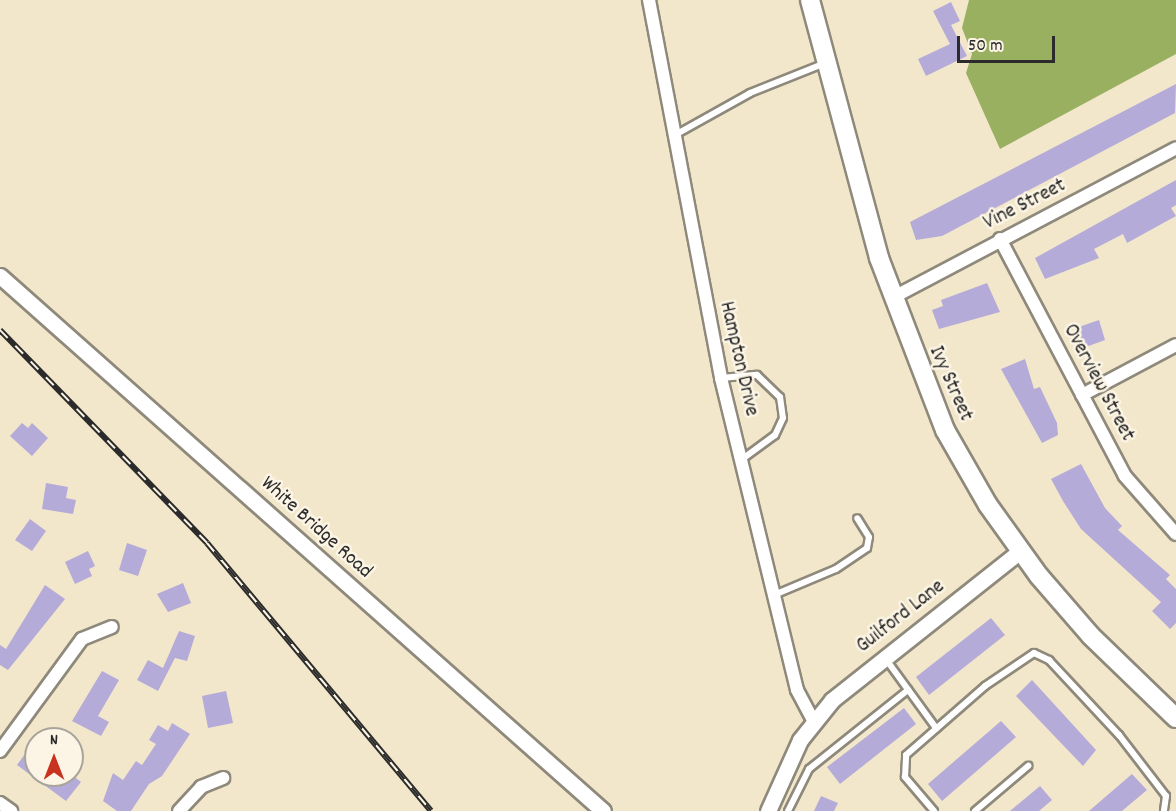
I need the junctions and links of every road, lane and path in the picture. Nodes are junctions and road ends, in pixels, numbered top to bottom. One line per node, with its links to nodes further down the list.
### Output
1 (649, 0): 4 (street, Hampton Drive)
2 (810, 0): 3 (main road, Ivy Street)
3 (826, 63): 4 (lane); 8 (main road, Ivy Street)
4 (674, 135): 10 (street, Hampton Drive)
5 (1176, 148): 6 (street, Vine Street)
6 (1000, 239): 8 (street, Vine Street); 11 (street, Overview Street)
7 (0, 276): 29 (street, White Bridge Road)
8 (892, 298): 15 (main road, Ivy Street)
9 (1176, 345): 11 (street)
10 (720, 378): 12 (street, Hampton Drive); 12 (lane)
11 (1082, 395): 14 (street, Overview Street)
12 (741, 460): 16 (street, Hampton Drive)
13 (857, 518): 16 (lane)
14 (1176, 534)
15 (1020, 551): 18 (street, Guilford Lane); 20 (main road, Ivy Street)
16 (774, 595): 21 (street, Hampton Drive)
17 (112, 627): 23 (street)
18 (884, 657): 19 (lane); 21 (street, Guilford Lane)
19 (908, 690): 22 (lane); 31 (lane)
20 (1176, 718)
21 (813, 720): 30 (street)
22 (936, 728): 32 (lane); 34 (lane)
23 (0, 751)
24 (1028, 766): 33 (lane)
25 (223, 778): 28 (street)
26 (0, 803): 27 (street)
27 (10, 811)
28 (179, 811)
29 (603, 811)
30 (768, 811)
31 (788, 811)
32 (934, 811)
33 (975, 811)
34 (1164, 811)

